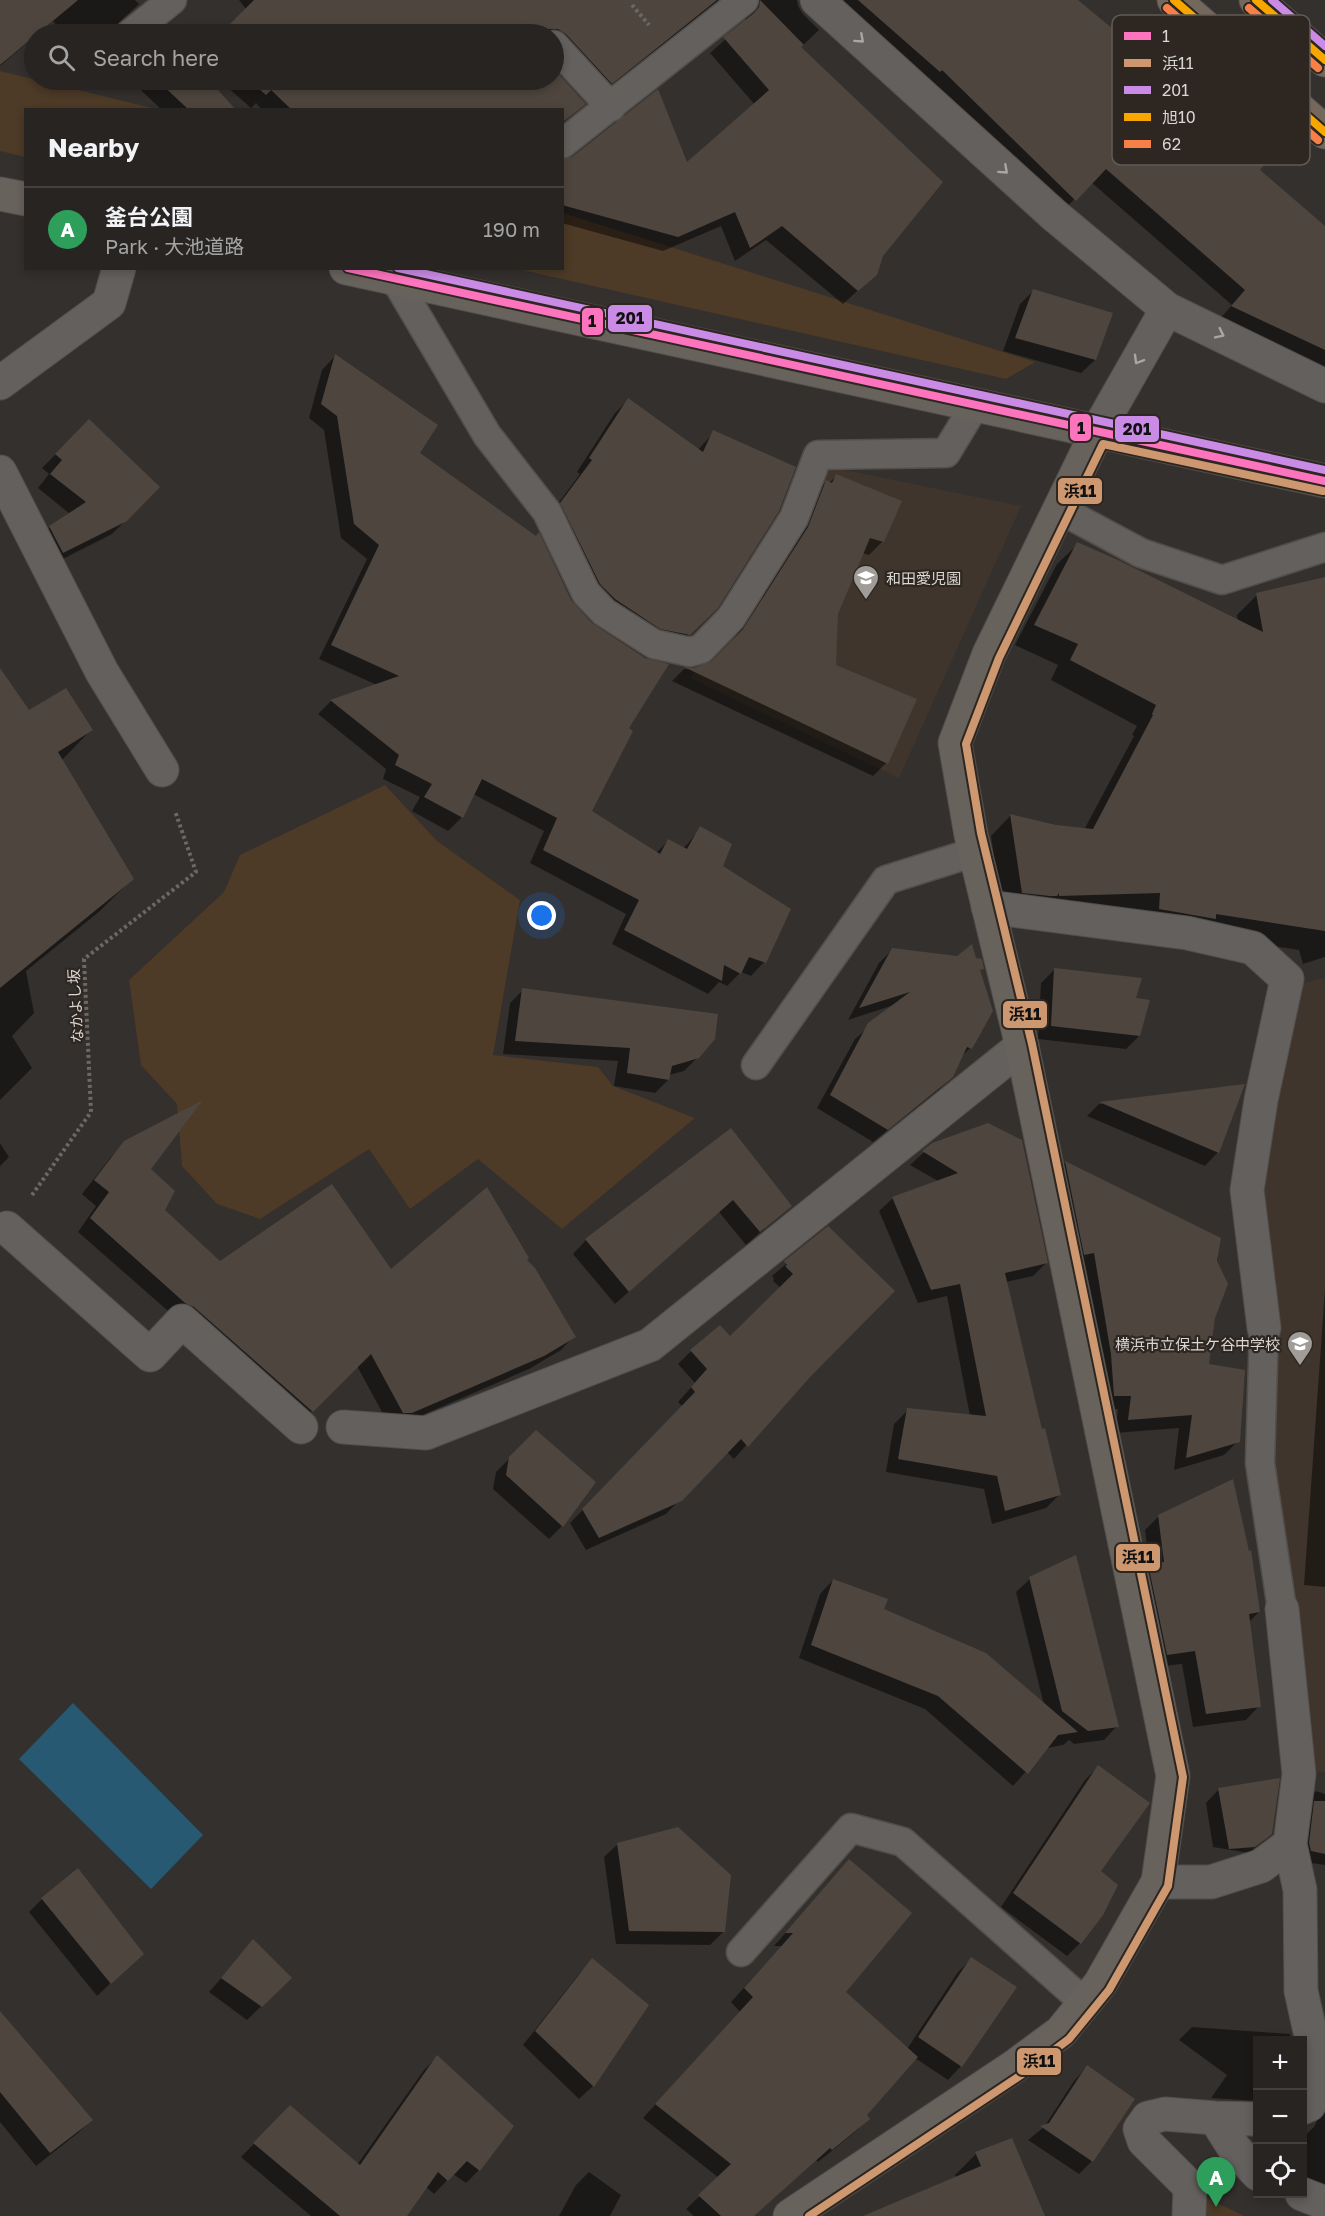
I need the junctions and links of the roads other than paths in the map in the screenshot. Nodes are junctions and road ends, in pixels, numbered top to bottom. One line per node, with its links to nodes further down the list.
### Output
1 (172, 0): 8 (lane)
2 (744, 0): 12 (lane)
3 (1174, 0): 6 (highway)
4 (1256, 0): 7 (highway)
5 (821, 1): 21 (street, one-way to 21)
6 (1191, 15)
7 (1273, 15)
8 (142, 24)
9 (1310, 47): 11 (highway)
10 (564, 56): 12 (lane)
11 (1325, 60)
12 (611, 107): 15 (lane)
13 (1310, 119): 14 (highway)
14 (1325, 132)
15 (564, 142)
16 (0, 194): 17 (street)
17 (24, 199)
18 (118, 270): 22 (street)
19 (355, 270): 20 (street)
20 (395, 279): 24 (street); 24 (lane)
21 (1167, 309): 23 (street, one-way to 23); 25 (street, one-way to 25)
22 (0, 383)
23 (1325, 386)
24 (975, 405): 25 (street)
25 (1097, 432): 27 (street); 28 (street)
26 (0, 472): 30 (street)
27 (1325, 481)
28 (1059, 509): 29 (lane); 31 (street)
29 (1325, 547)
30 (162, 770)
31 (975, 852): 32 (street); 34 (lane)
32 (988, 907): 33 (street); 36 (street)
33 (1022, 1046): 38 (street); 41 (street)
34 (756, 1065)
35 (7, 1228): 37 (street)
36 (1264, 1328): 39 (lane)
37 (301, 1427)
38 (343, 1427)
39 (1282, 1609): 40 (street)
40 (1290, 1844): 41 (street); 44 (street)
41 (1158, 1882): 43 (street)
42 (741, 1952): 43 (lane)
43 (1085, 2003): 50 (street)
44 (1307, 2106)
45 (1215, 2118): 46 (street); 47 (street); 51 (street)
46 (1253, 2119)
47 (1253, 2169)
48 (1307, 2195): 49 (street)
49 (1325, 2203)
50 (790, 2216)
51 (1189, 2216)

